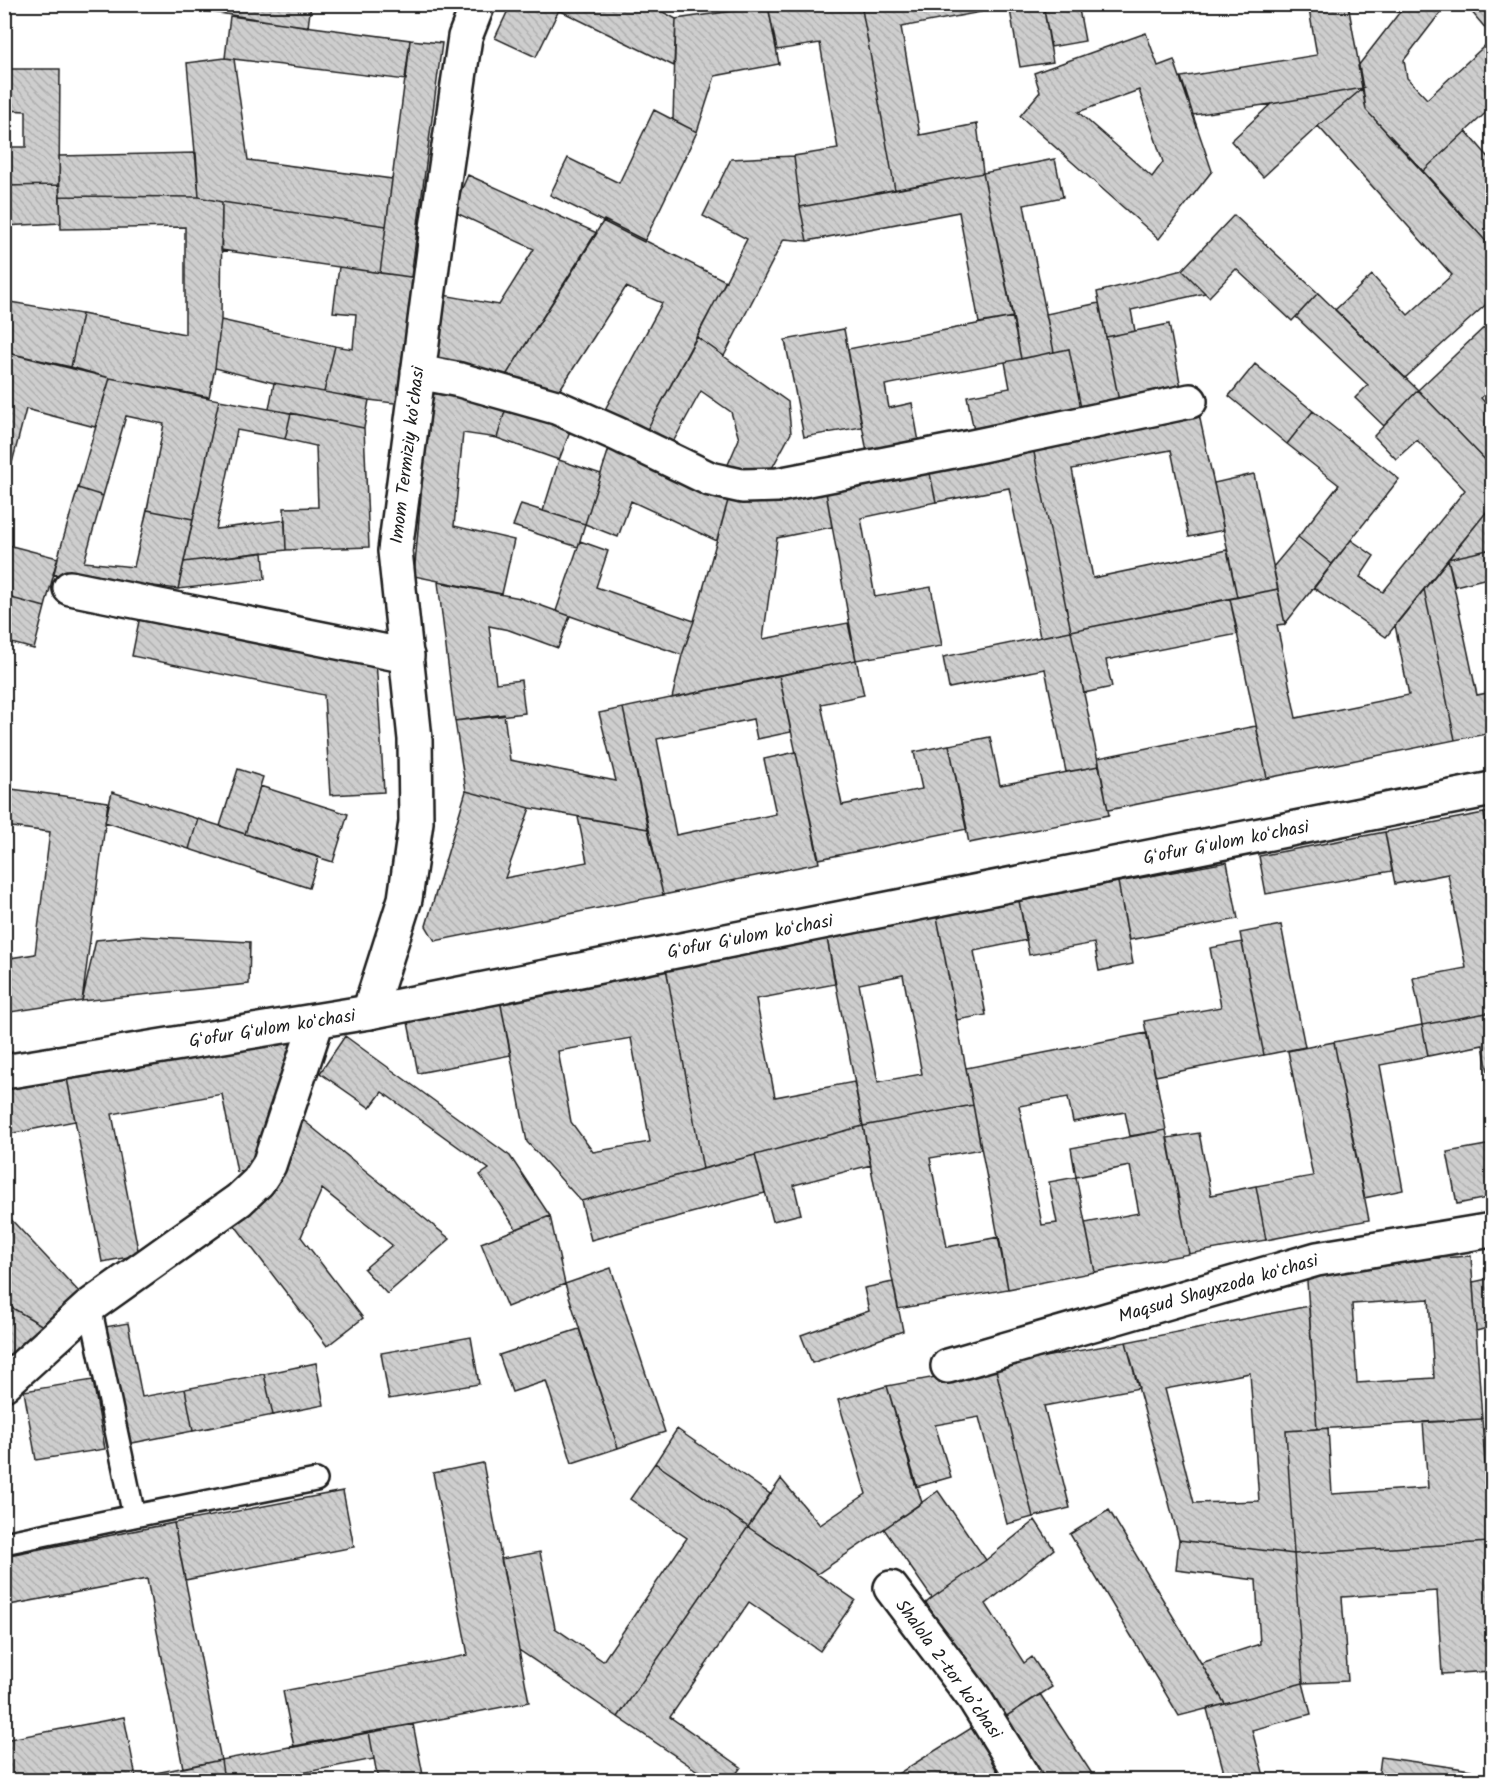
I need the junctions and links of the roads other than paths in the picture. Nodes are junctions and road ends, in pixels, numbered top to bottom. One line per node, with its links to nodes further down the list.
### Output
1 (478, 4): 2 (street, Imom Termiziy koʻchasi)
2 (418, 372): 3 (street); 5 (street, Imom Termiziy koʻchasi)
3 (1190, 402)
4 (70, 588): 5 (street)
5 (406, 656): 7 (street, Imom Termiziy koʻchasi)
6 (1492, 789): 7 (street, Gʻofur Gʻulom koʻchasi)
7 (369, 1012): 8 (street, Gʻofur Gʻulom koʻchasi)
8 (317, 1021): 9 (street, Gʻofur Gʻulom koʻchasi); 11 (street)
9 (4, 1072)
10 (1492, 1230): 12 (street, Maqsud Shayxzoda koʻchasi)
11 (90, 1306): 13 (street); 15 (lane)
12 (948, 1366)
13 (4, 1384)
14 (315, 1480): 15 (lane)
15 (134, 1516): 16 (lane)
16 (4, 1543)
17 (891, 1588): 18 (street, Shalola 2-tor koʼchasi)
18 (1025, 1780)

